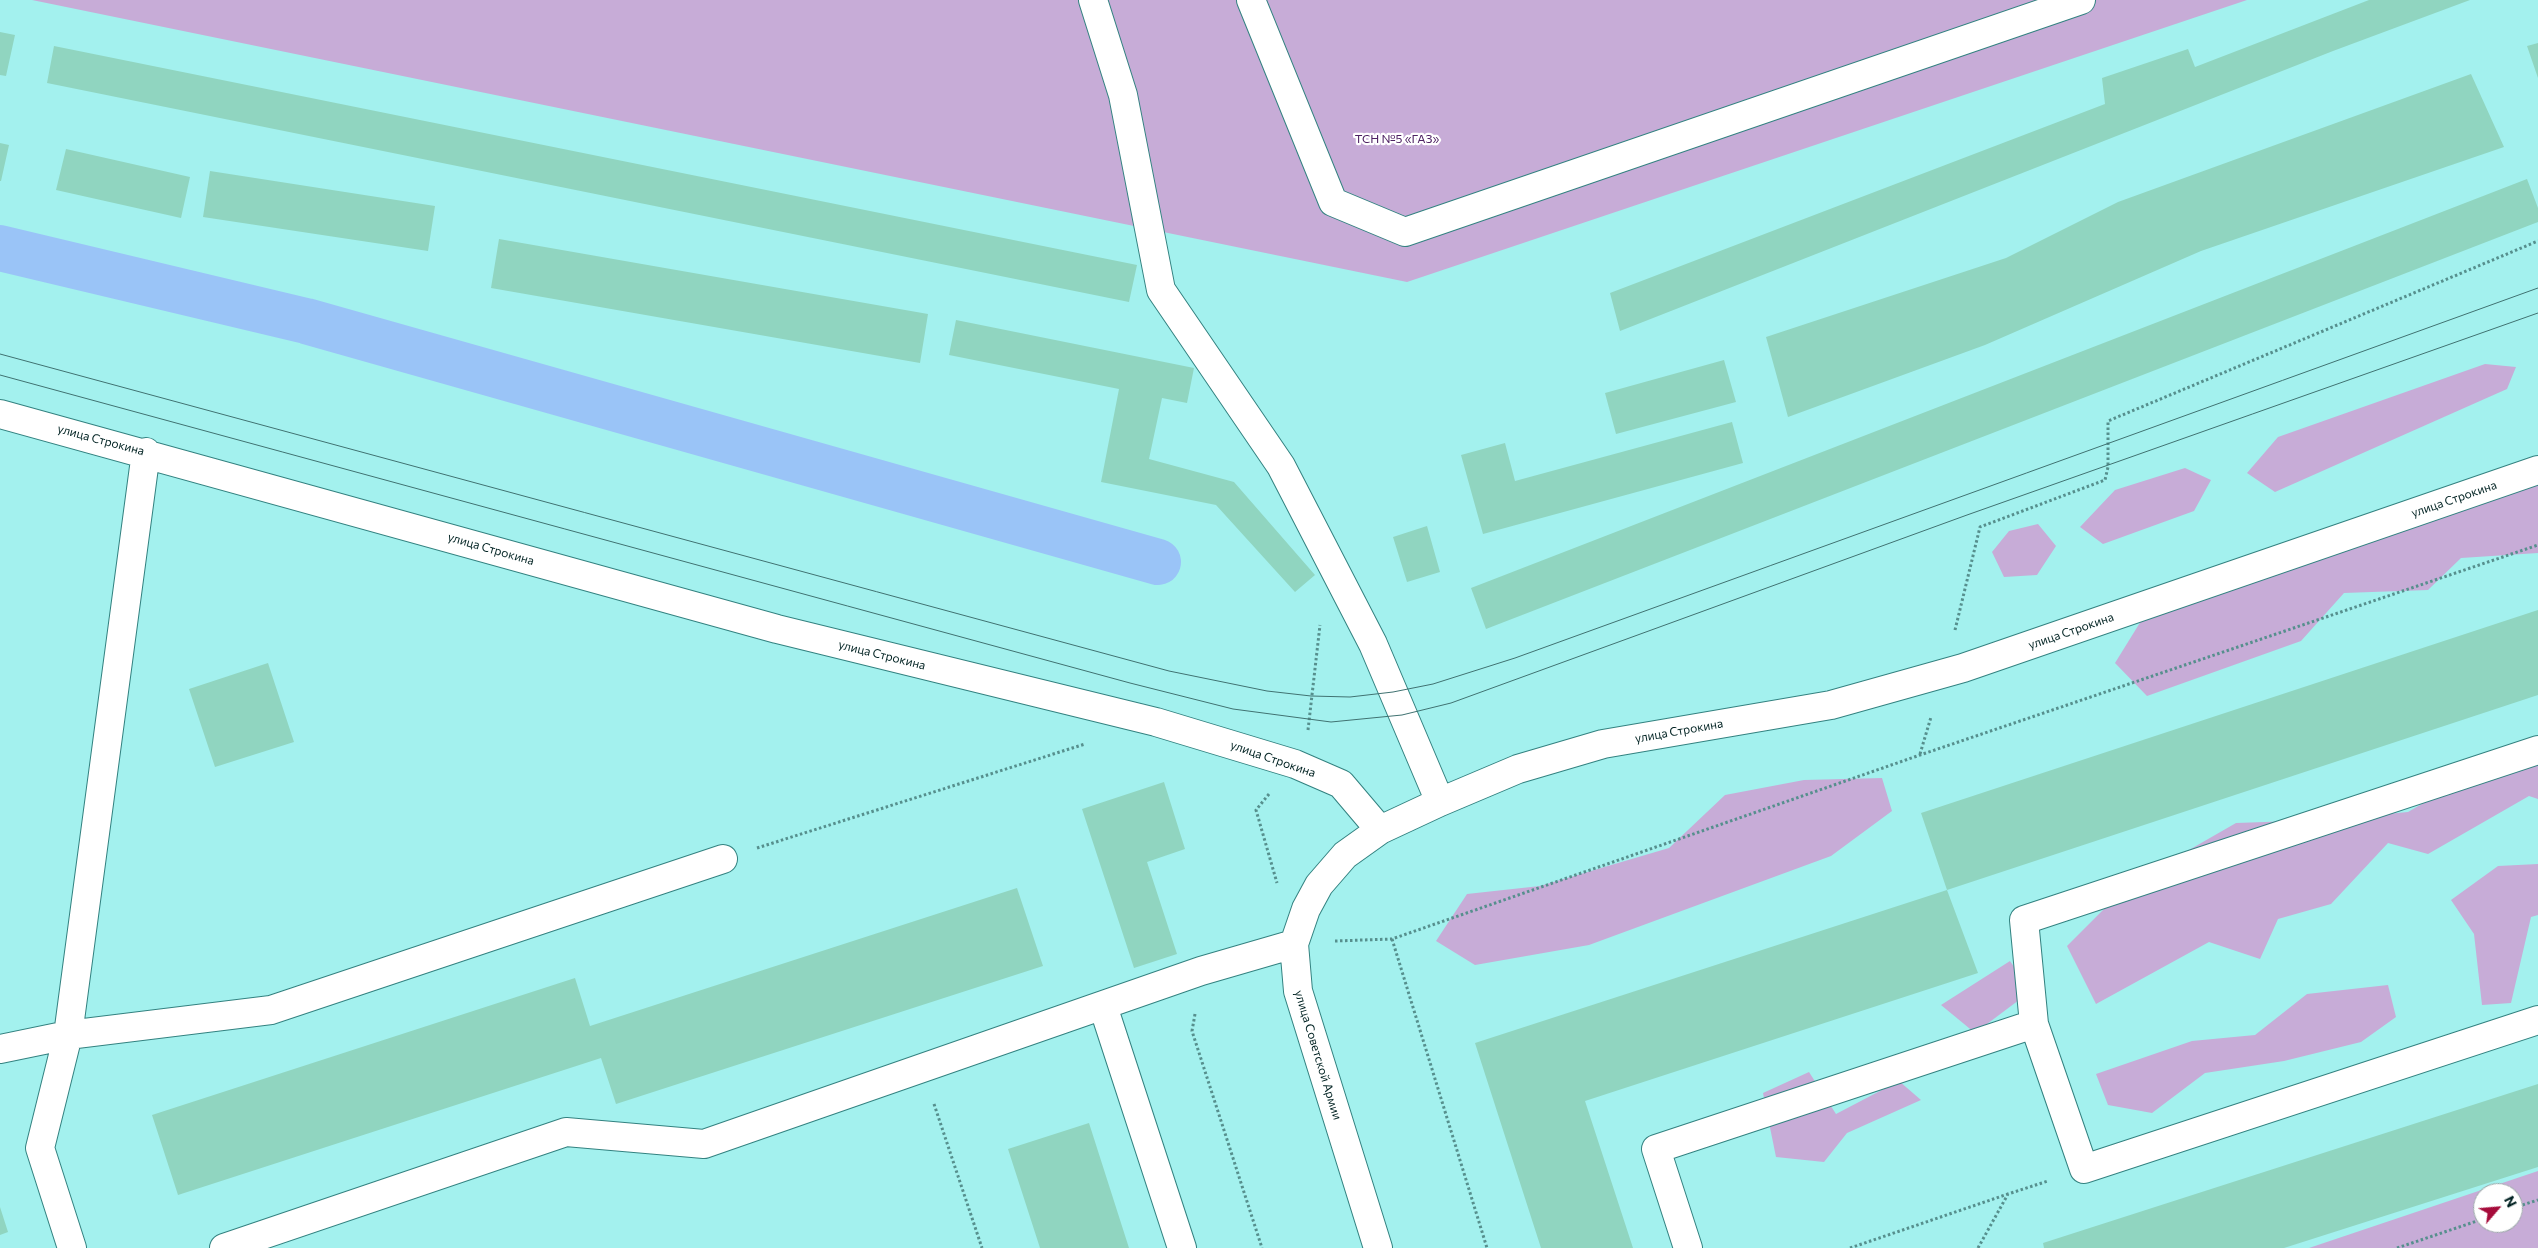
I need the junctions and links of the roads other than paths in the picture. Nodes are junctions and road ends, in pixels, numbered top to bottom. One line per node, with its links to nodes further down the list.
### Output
1 (1093, 0): 8 (street)
2 (1251, 0): 3 (street)
3 (2081, 0)
4 (0, 414): 5 (street, улица Строкина)
5 (146, 452): 9 (street, улица Строкина); 15 (street)
6 (2538, 470): 8 (street, улица Строкина)
7 (2538, 750): 14 (street)
8 (1440, 802): 9 (street, улица Строкина)
9 (1380, 830): 11 (street, улица Советской Армии)
10 (723, 859): 15 (street)
11 (1294, 944): 12 (street); 20 (street, улица Советской Армии)
12 (1103, 1006): 18 (street); 19 (street)
13 (2538, 1020): 14 (street)
14 (2034, 1024): 21 (street)
15 (68, 1035): 16 (street); 17 (street)
16 (0, 1049)
17 (72, 1248)
18 (224, 1248)
19 (1182, 1248)
20 (1378, 1248)
21 (1688, 1248)

